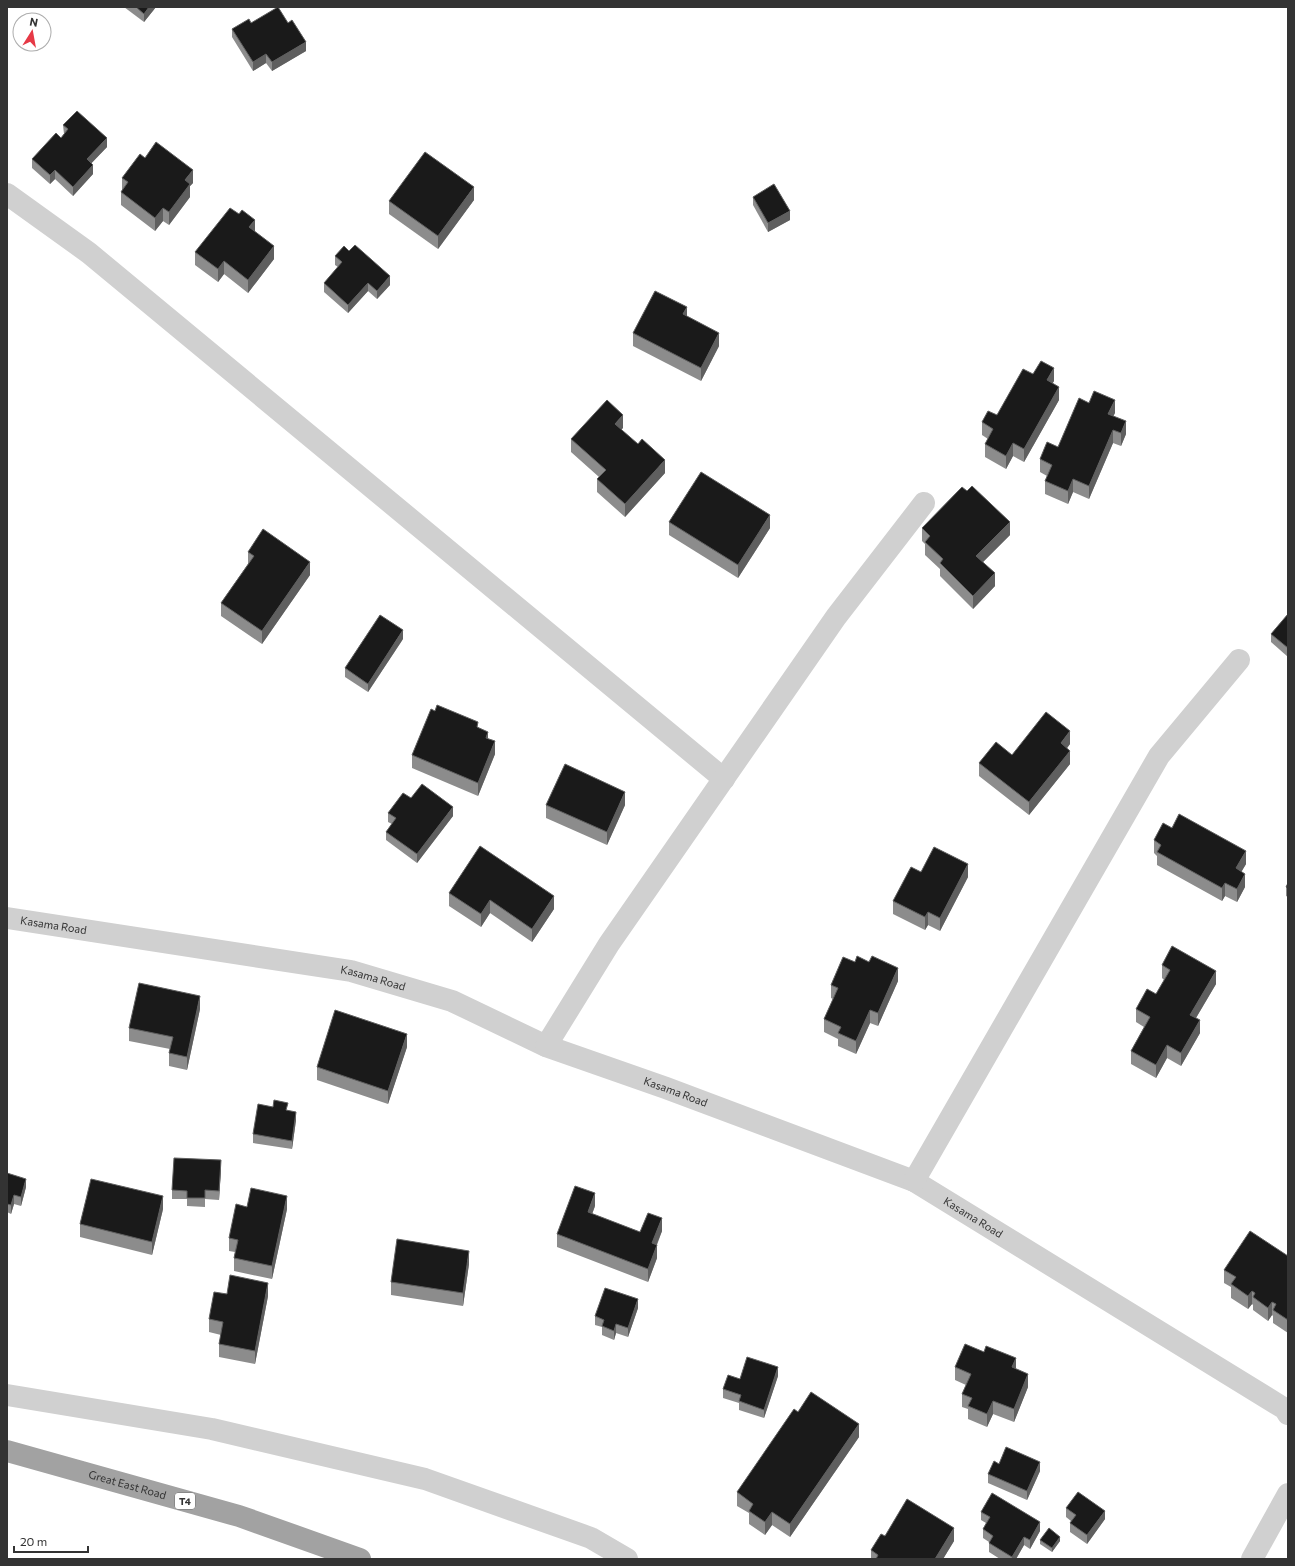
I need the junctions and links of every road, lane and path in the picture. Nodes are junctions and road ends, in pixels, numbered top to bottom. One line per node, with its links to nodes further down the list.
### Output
1 (7, 194): 4 (street)
2 (924, 503): 4 (street)
3 (1238, 660): 7 (street)
4 (724, 780): 6 (street)
5 (7, 918): 6 (street, Kasama Road)
6 (546, 1046): 7 (street, Kasama Road)
7 (914, 1181): 9 (street, Kasama Road)
8 (7, 1395): 13 (street)
9 (1288, 1414)
10 (7, 1451): 12 (highway, Great East Road / T4)
11 (1288, 1494): 14 (street)
12 (360, 1559)
13 (627, 1559)
14 (1252, 1559)

